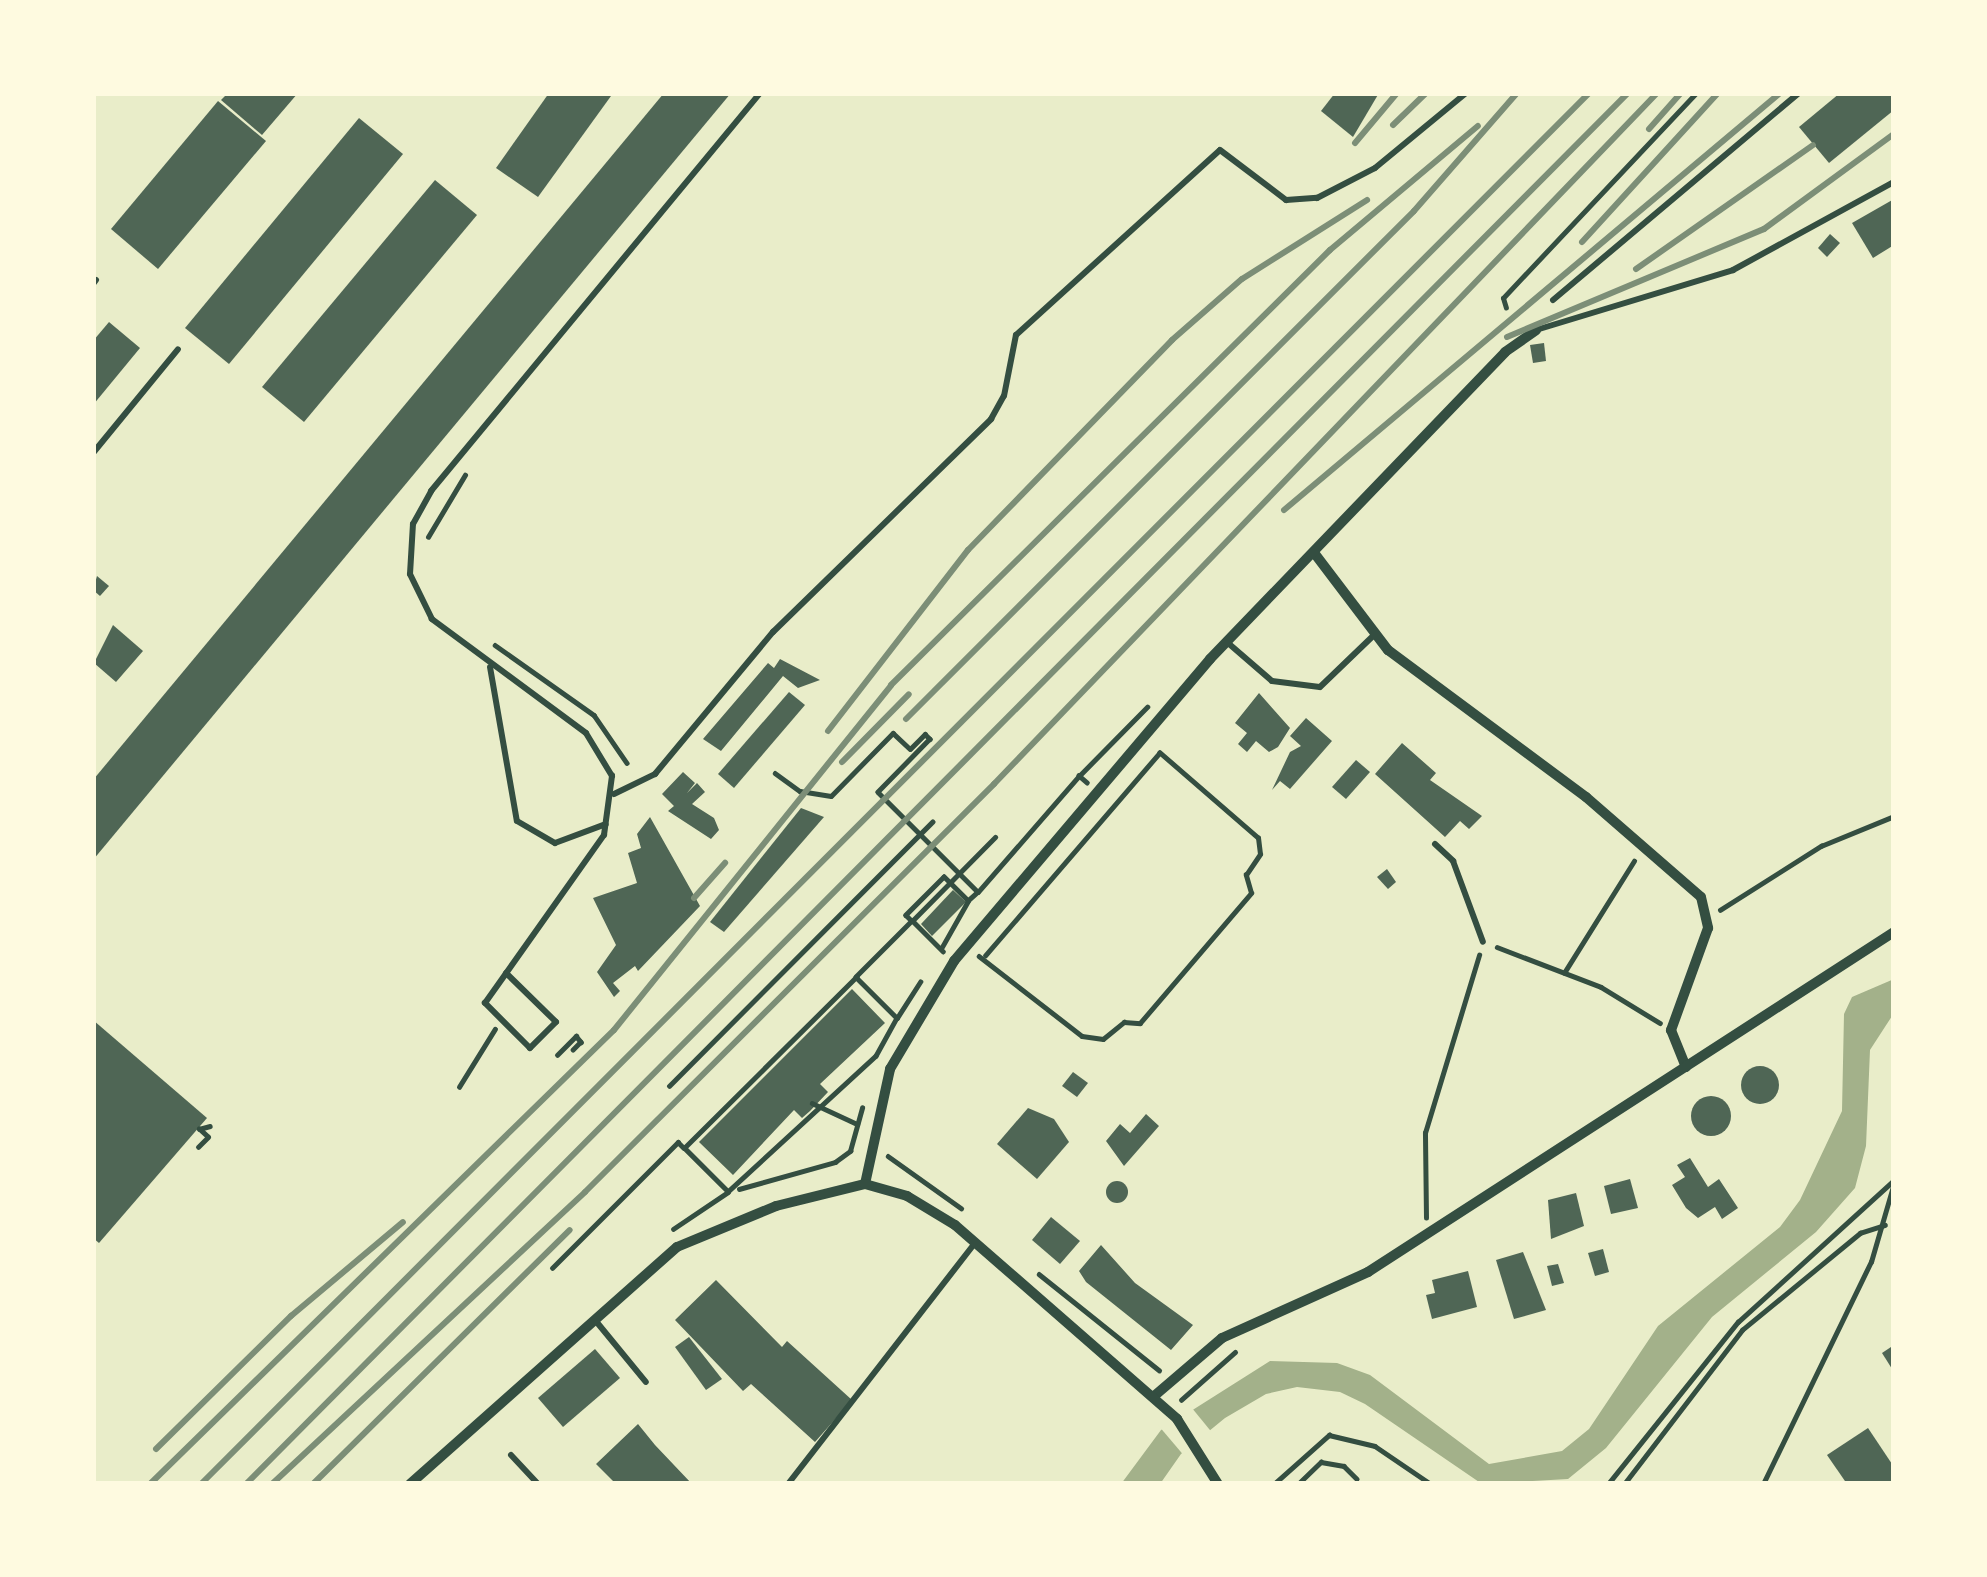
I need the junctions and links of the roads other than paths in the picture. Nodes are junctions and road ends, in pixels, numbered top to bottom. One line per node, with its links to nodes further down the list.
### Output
1 (760, 93): 12 (lane)
2 (1466, 93): 13 (lane)
3 (1799, 93): 5 (lane)
4 (1894, 182): 6 (lane)
5 (1553, 300)
6 (1536, 330): 9 (street)
7 (178, 349): 8 (lane)
8 (93, 453)
9 (1315, 554): 10 (street); 11 (street)
10 (1374, 635): 11 (lane); 19 (street)
11 (1228, 643): 20 (street)
12 (490, 664): 13 (lane); 14 (lane)
13 (614, 794): 14 (lane)
14 (609, 822): 18 (lane)
15 (1435, 844): 17 (lane)
16 (1894, 932): 19 (street)
17 (1483, 942)
18 (506, 973): 18 (lane)
19 (1686, 1067): 24 (street)
20 (865, 1184): 21 (street); 22 (street)
21 (975, 1243): 24 (street); 28 (lane)
22 (593, 1318): 23 (lane); 26 (street)
23 (646, 1382)
24 (1153, 1396): 29 (street)
25 (511, 1455): 27 (lane)
26 (410, 1484)
27 (538, 1484)
28 (788, 1484)
29 (1218, 1484)

